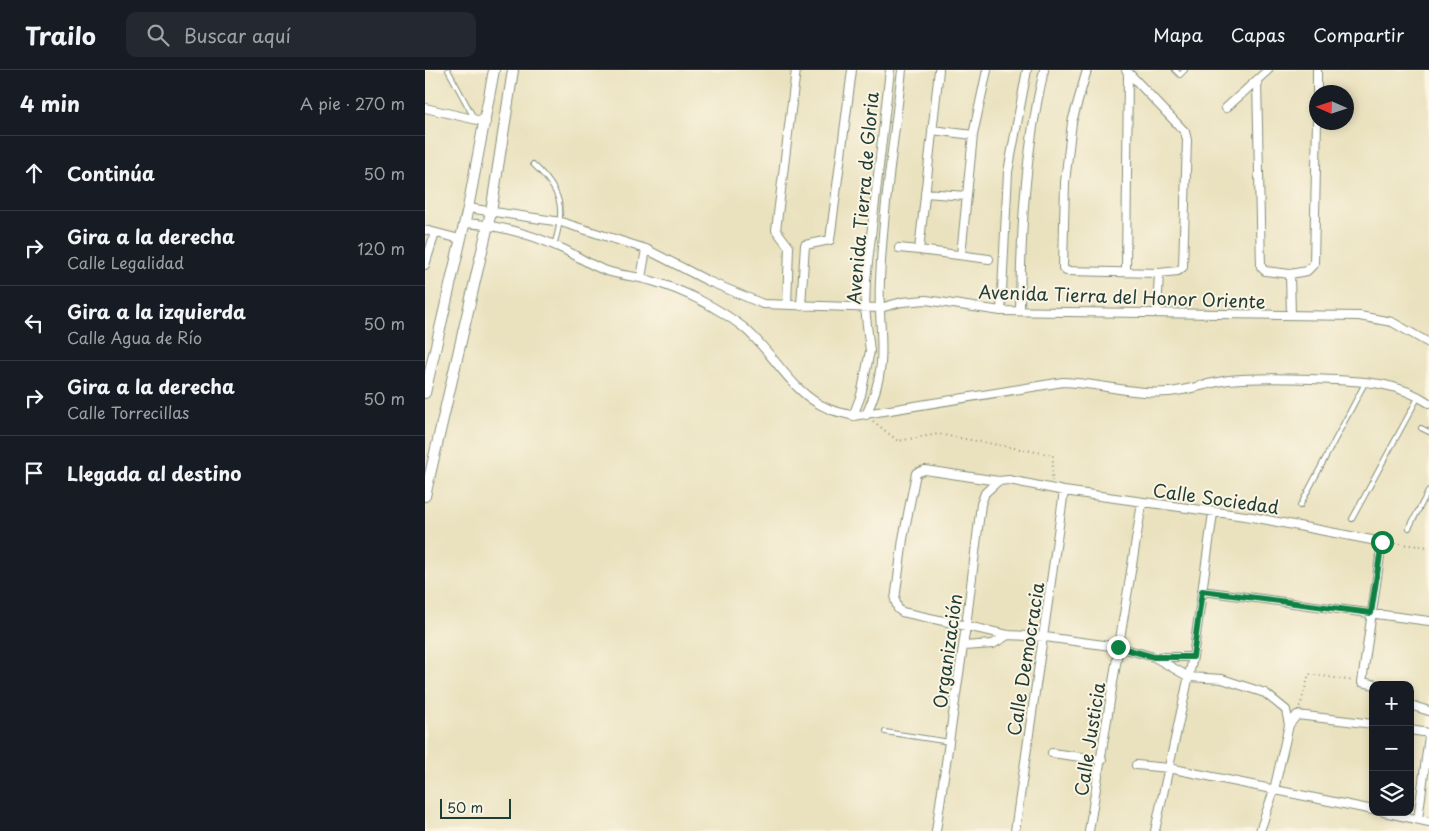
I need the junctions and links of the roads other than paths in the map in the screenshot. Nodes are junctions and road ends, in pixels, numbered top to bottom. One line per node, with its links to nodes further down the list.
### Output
1 (447, 70): 22 (lane)
2 (495, 70): 23 (street)
3 (513, 70): 31 (street)
4 (796, 70): 49 (street)
5 (852, 70): 50 (street)
6 (889, 70): 51 (street, Avenida Tierra de Gloria)
7 (902, 70): 52 (street, Avenida Tierra de Gloria)
8 (939, 70): 24 (street)
9 (987, 70): 26 (street)
10 (1027, 70): 53 (street)
11 (1044, 70): 54 (street)
12 (1087, 70): 45 (street)
13 (1175, 70): 14 (lane)
14 (1185, 70)
15 (1268, 70): 18 (street)
16 (1317, 70): 19 (street)
17 (1127, 71): 45 (street); 46 (street)
18 (1257, 80): 21 (street); 47 (street)
19 (1317, 85)
20 (425, 108): 22 (street)
21 (1226, 108)
22 (475, 120): 23 (street)
23 (485, 122): 30 (street)
24 (932, 130): 26 (street); 28 (street)
25 (1317, 130): 47 (street)
26 (973, 135): 29 (street)
27 (533, 164): 33 (lane)
28 (925, 192): 29 (street); 41 (street)
29 (966, 196): 42 (street)
30 (468, 208): 31 (street, Avenida Tierra del Honor Oriente); 32 (street)
31 (491, 212): 33 (street, Avenida Tierra del Honor Oriente); 34 (street)
32 (464, 222): 34 (street); 37 (street)
33 (561, 222): 38 (lane); 40 (street, Avenida Tierra del Honor Oriente)
34 (488, 224): 38 (street); 69 (street)
35 (425, 230): 36 (street)
36 (435, 233): 37 (street); 44 (street)
37 (460, 240): 59 (street)
38 (554, 245): 48 (street)
39 (899, 248): 41 (street)
40 (646, 249): 48 (street); 49 (street, Avenida Tierra del Honor Oriente)
41 (919, 250): 42 (street)
42 (961, 255): 43 (street)
43 (989, 259)
44 (425, 265)
45 (1126, 271): 46 (street)
46 (1159, 273): 55 (street)
47 (1290, 274): 56 (street)
48 (641, 278): 63 (street)
49 (787, 305): 50 (street, Avenida Tierra del Honor Oriente)
50 (801, 306): 51 (street, Avenida Tierra del Honor Oriente)
51 (865, 308): 52 (street, Avenida Tierra del Honor Oriente); 63 (street, Avenida Tierra de Gloria)
52 (880, 308): 53 (street, Avenida Tierra del Honor Oriente); 62 (street, Avenida Tierra de Gloria)
53 (1001, 311): 54 (street, Avenida Tierra del Honor Oriente)
54 (1020, 311): 55 (street, Avenida Tierra del Honor Oriente)
55 (1157, 313): 56 (street, Avenida Tierra del Honor Oriente)
56 (1291, 315): 57 (street, Avenida Tierra del Honor Oriente)
57 (1429, 344)
58 (1366, 381): 60 (street); 62 (street); 71 (lane)
59 (425, 393)
60 (1419, 396): 61 (street); 73 (lane)
61 (1429, 403)
62 (866, 414): 63 (street)
63 (853, 416)
64 (1421, 428): 65 (lane)
65 (1429, 432)
66 (998, 481): 68 (street, Calle Sociedad); 78 (street, Organización); 78 (street, Calle Sociedad)
67 (1429, 490): 74 (lane)
68 (1064, 491): 70 (street, Calle Sociedad); 80 (street, Calle Democracia)
69 (425, 496)
70 (1142, 503): 72 (street, Calle Sociedad); 82 (street, Calle Justicia)
71 (1300, 506)
72 (1213, 514): 75 (street); 76 (street, Calle Sociedad)
73 (1352, 519)
74 (1409, 528)
75 (1202, 591): 76 (street); 84 (street)
76 (1371, 613): 77 (street); 86 (street)
77 (1429, 621)
78 (967, 626): 79 (street); 81 (street, Organización)
79 (1008, 635): 80 (street); 81 (street)
80 (1045, 637): 82 (street); 105 (street, Calle Democracia)
81 (963, 646): 94 (street, Organización)
82 (1118, 647): 83 (street); 96 (street, Calle Justicia)
83 (1154, 657): 84 (street); 85 (street)
84 (1193, 657): 85 (street)
85 (1189, 677): 90 (street); 98 (street)
86 (1369, 684)
87 (1414, 706): 88 (street)
88 (1429, 711)
89 (1369, 724): 90 (street)
90 (1289, 725): 99 (street)
91 (1414, 731): 93 (street)
92 (885, 732): 94 (lane)
93 (1429, 734): 102 (street)
94 (950, 742): 104 (street, Organización)
95 (1052, 753): 96 (street)
96 (1102, 760): 106 (street, Calle Justicia)
97 (1136, 765): 98 (street)
98 (1169, 768): 99 (street); 107 (street)
99 (1274, 790): 100 (street); 108 (street)
100 (1369, 809)
101 (1403, 816): 102 (street)
102 (1418, 819): 103 (street)
103 (1429, 822)
104 (936, 831)
105 (1015, 831)
106 (1089, 831)
107 (1155, 831)
108 (1260, 831)

